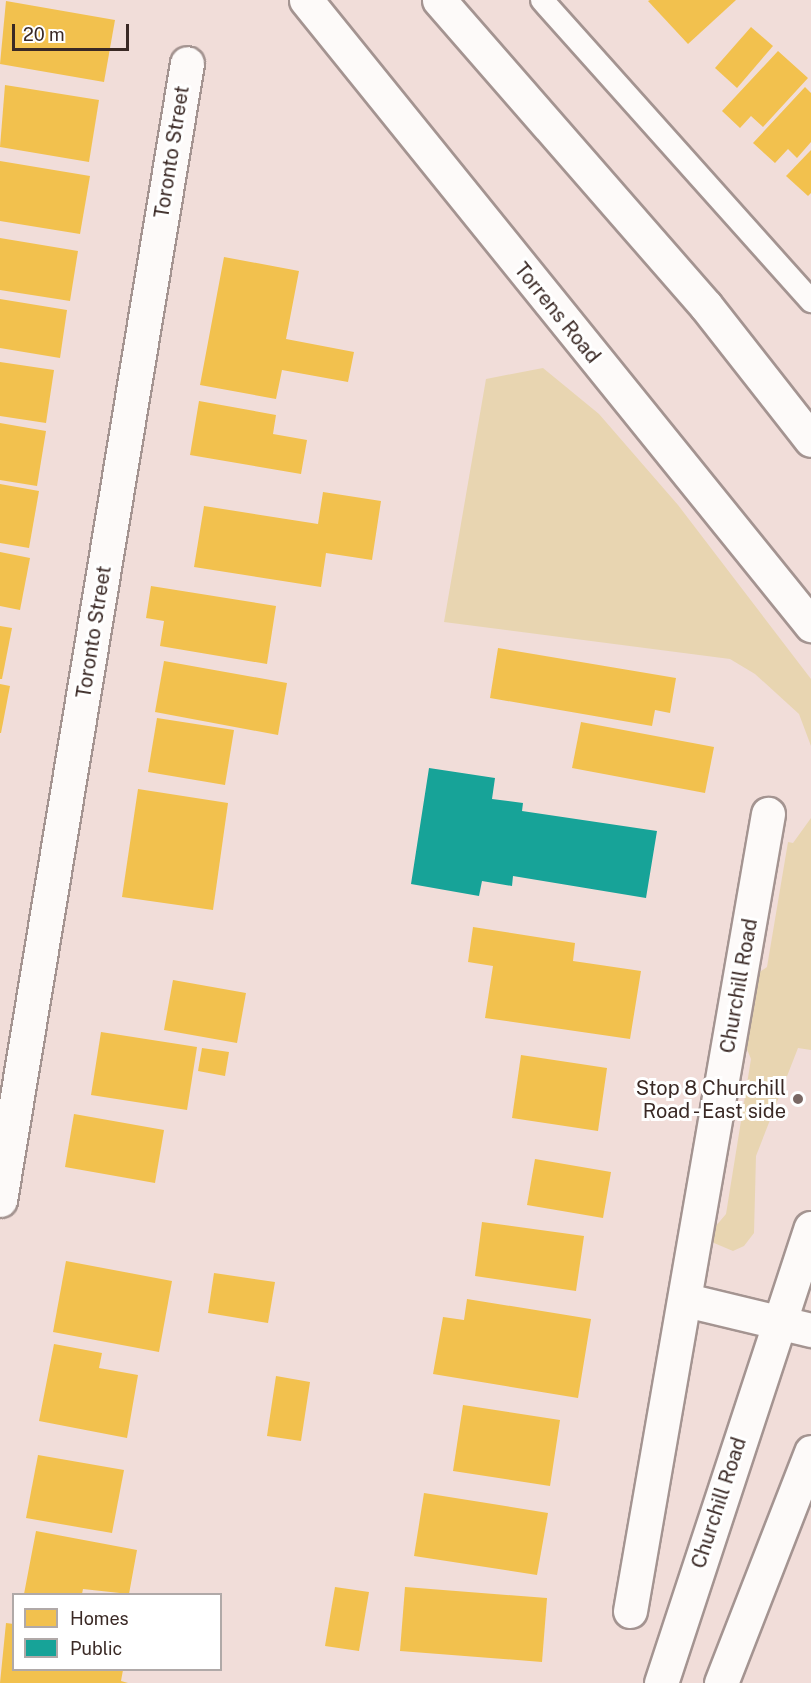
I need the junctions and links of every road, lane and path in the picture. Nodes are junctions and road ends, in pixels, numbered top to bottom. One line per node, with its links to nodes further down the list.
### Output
1 (306, 0): 7 (main road, Torrens Road)
2 (439, 0): 6 (main road)
3 (542, 0): 5 (lane)
4 (187, 63): 9 (main road, Toronto Street)
5 (811, 301)
6 (811, 440)
7 (811, 625)
8 (768, 814): 11 (main road, Churchill Road)
9 (0, 1200)
10 (811, 1228): 12 (main road, Churchill Road)
11 (686, 1300): 12 (main road); 15 (main road, Churchill Road)
12 (778, 1322): 13 (main road); 16 (main road, Churchill Road)
13 (811, 1330)
14 (811, 1452): 17 (main road)
15 (630, 1611)
16 (661, 1683)
17 (721, 1683)

